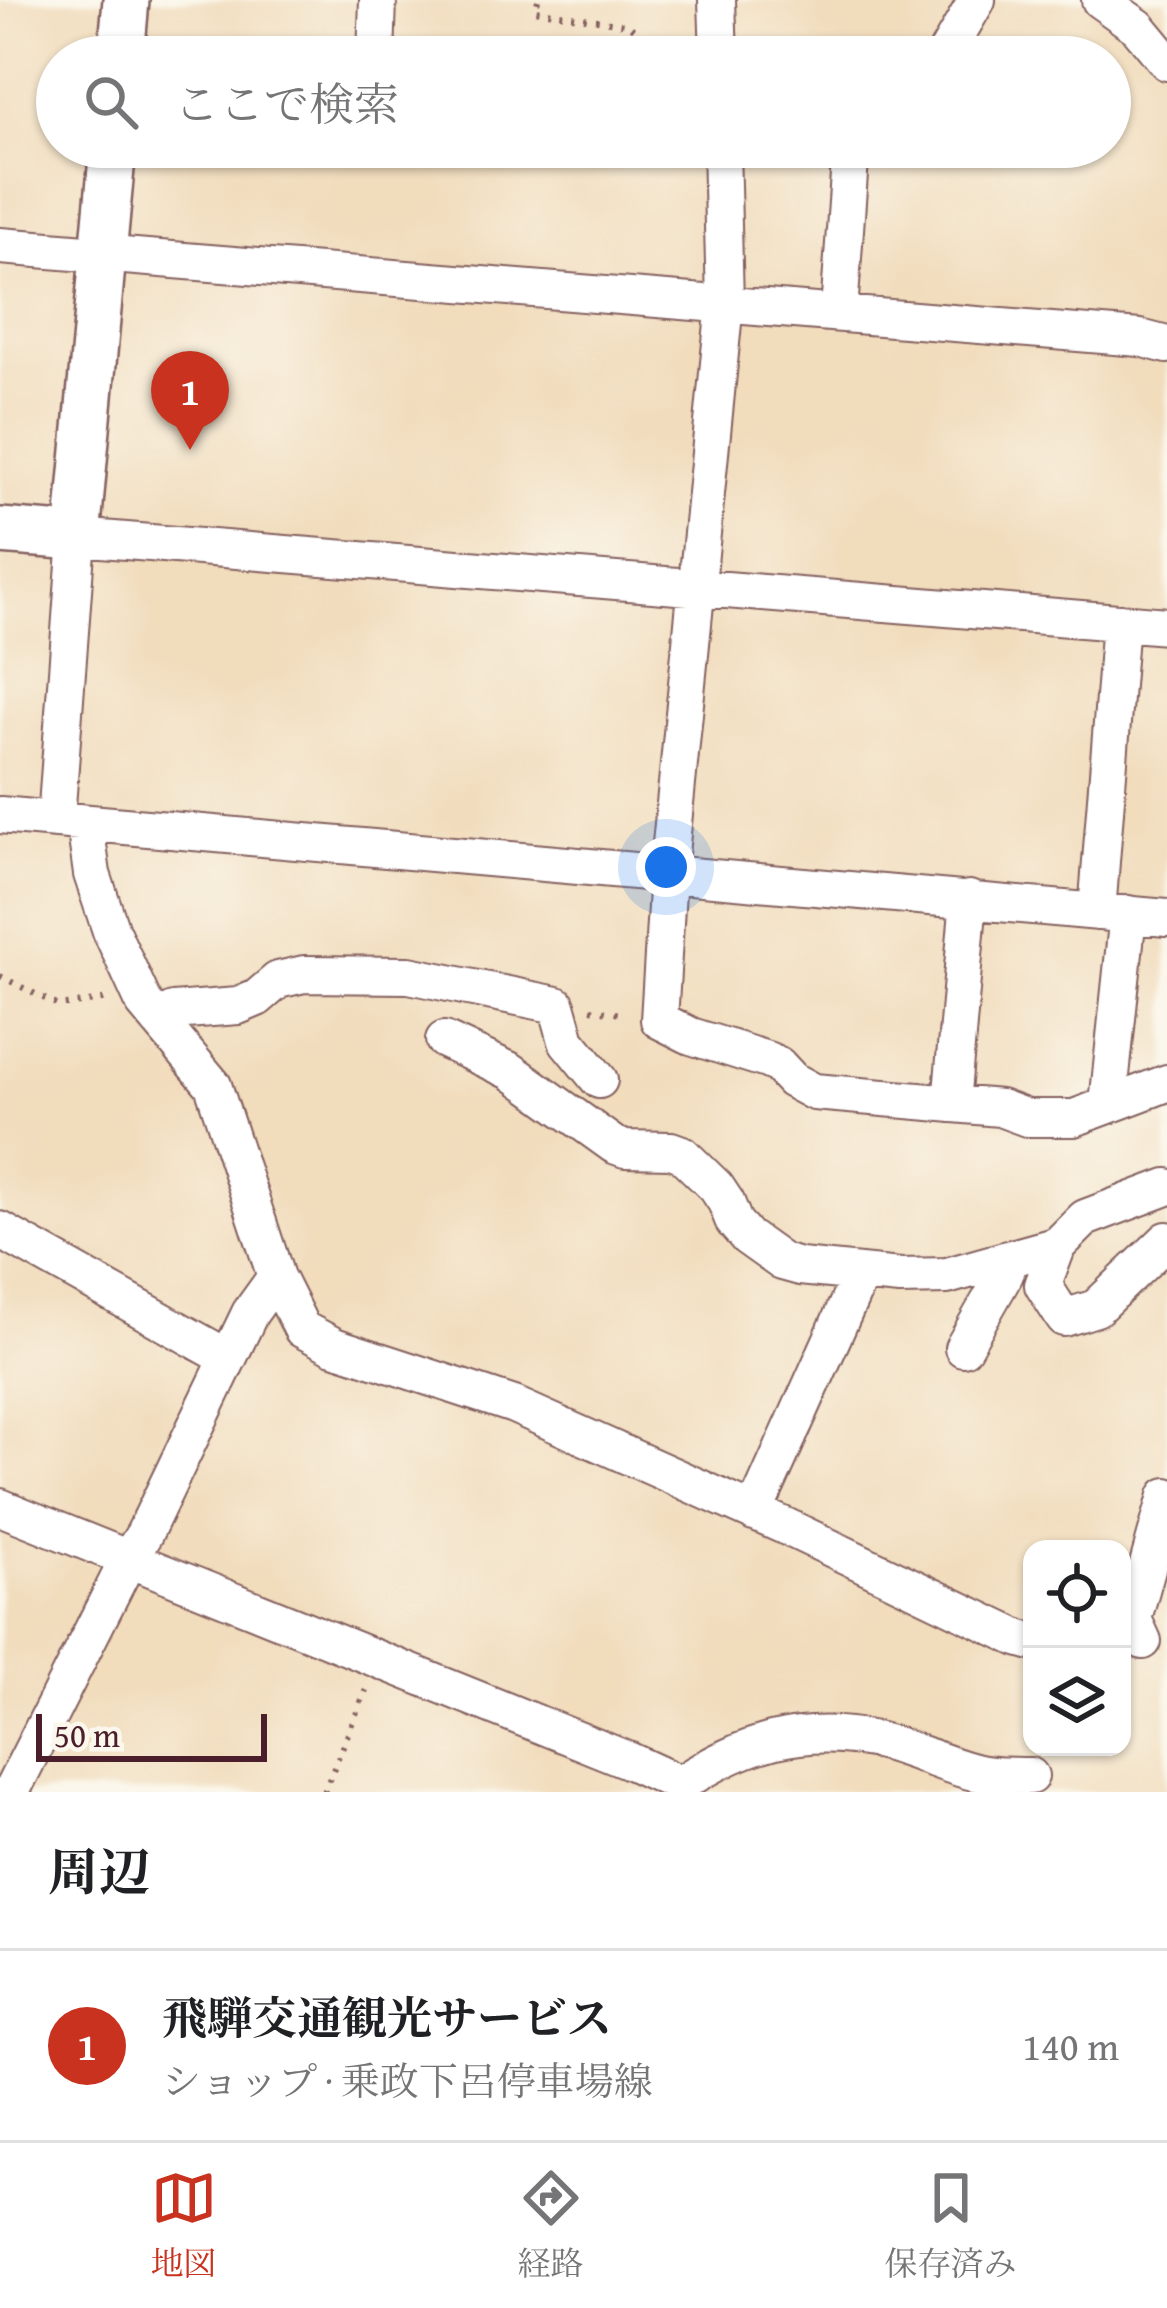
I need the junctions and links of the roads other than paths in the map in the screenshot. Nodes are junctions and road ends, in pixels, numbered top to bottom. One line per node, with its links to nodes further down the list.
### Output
1 (126, 0): 6 (main road)
2 (378, 0): 7 (street)
3 (717, 0): 8 (street)
4 (977, 0): 9 (street)
5 (1100, 0): 10 (street)
6 (123, 36)
7 (377, 36)
8 (718, 36)
9 (956, 36)
10 (1167, 62)
11 (110, 168): 15 (main road)
12 (722, 168): 16 (street)
13 (849, 168): 17 (street)
14 (0, 246): 15 (street)
15 (103, 254): 16 (street); 20 (main road)
16 (725, 303): 17 (street); 21 (street)
17 (839, 312): 18 (street)
18 (1167, 345)
19 (0, 531): 20 (main road)
20 (77, 537): 21 (street); 25 (street)
21 (698, 588): 22 (street); 26 (street)
22 (1120, 622): 23 (street); 28 (street)
23 (1167, 626)
24 (0, 815): 25 (street)
25 (70, 822): 26 (street); 30 (street)
26 (668, 874): 27 (street); 34 (street)
27 (970, 899): 28 (street); 34 (street)
28 (1113, 913): 29 (street); 35 (street)
29 (1167, 918)
30 (159, 1021): 32 (street); 42 (street)
31 (443, 1040): 41 (street)
32 (599, 1080)
33 (1167, 1083): 35 (street)
34 (951, 1104): 35 (street)
35 (1108, 1104)
36 (1167, 1187): 39 (street)
37 (0, 1230): 44 (street)
38 (1167, 1240): 39 (street)
39 (1058, 1245): 40 (street)
40 (1004, 1260): 41 (street); 43 (street)
41 (861, 1274): 47 (street)
42 (276, 1276): 44 (street); 47 (street)
43 (963, 1348)
44 (227, 1358): 48 (street)
45 (1167, 1496): 50 (street)
46 (0, 1508): 48 (street)
47 (754, 1513): 49 (street)
48 (128, 1560): 51 (street); 52 (street)
49 (1023, 1639)
50 (1144, 1642)
51 (1036, 1772)
52 (8, 1789)

